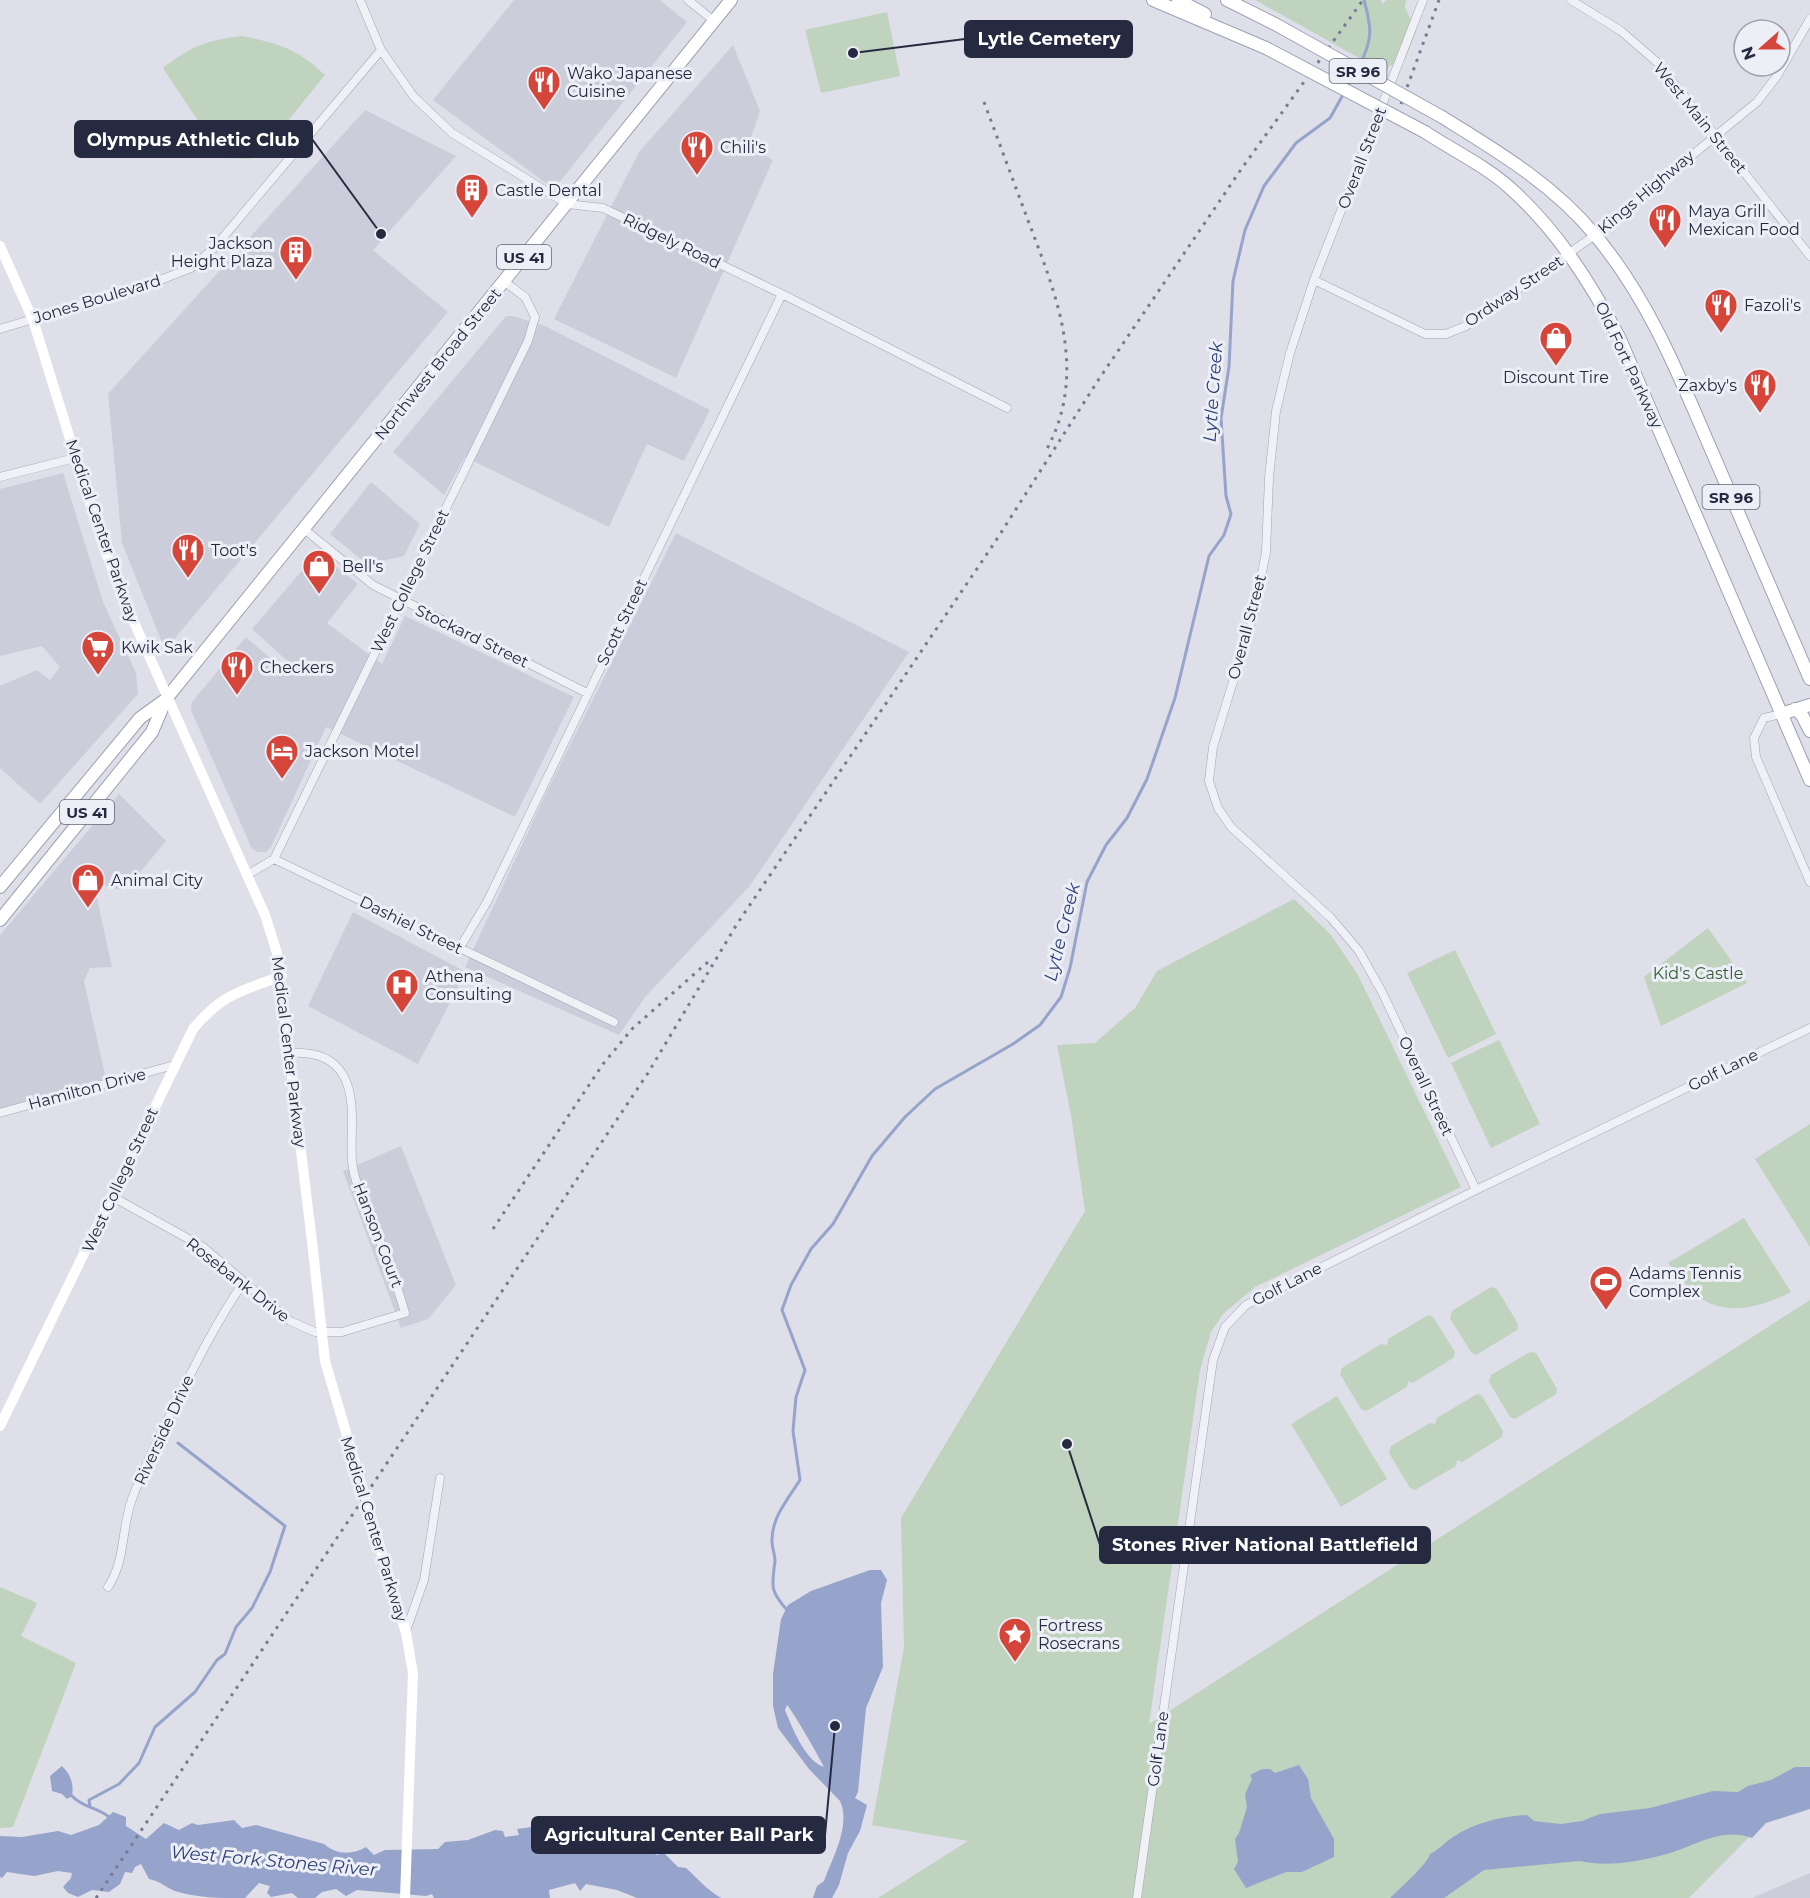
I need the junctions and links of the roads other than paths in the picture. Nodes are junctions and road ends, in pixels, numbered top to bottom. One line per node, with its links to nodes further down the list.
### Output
1 (360, 0): 14 (street, Ridgely Road)
2 (688, 0): 11 (street)
3 (731, 0): 11 (main road, Northwest Broad Street / US 41)
4 (1153, 0): 13 (main road)
5 (1178, 0): 13 (main road, Old Fort Parkway / SR 96)
6 (1227, 0): 12 (main road, SR 96)
7 (1239, 0): 12 (main road)
8 (1423, 0): 21 (street, Overall Street)
9 (1571, 0): 15 (street, West Main Street)
10 (1810, 19): 15 (street, Kings Highway)
11 (714, 21): 16 (main road, Northwest Broad Street / US 41)
12 (1275, 24): 17 (main road, SR 96, bridge)
13 (1266, 48): 19 (main road, Old Fort Parkway / SR 96, bridge)
14 (381, 50): 16 (street, Ridgely Road); 24 (street, Jones Boulevard)
15 (1714, 135): 17 (street, Kings Highway); 20 (street, West Main Street)
16 (567, 204): 22 (main road, Northwest Broad Street / US 41); 23 (street, Ridgely Road)
17 (1595, 235): 19 (street, Kings Highway); 31 (main road, SR 96)
18 (0, 246): 24 (main road, Medical Center Parkway)
19 (1569, 254): 21 (street, Ordway Street); 36 (main road, Old Fort Parkway / SR 96)
20 (1810, 256)
21 (1314, 280): 51 (street, Overall Street)
22 (504, 282): 29 (main road, Northwest Broad Street / US 41); 30 (street, West College Street)
23 (782, 294): 26 (street, Ridgely Road); 32 (street, Scott Street)
24 (33, 320): 25 (street, Jones Boulevard); 27 (main road, Medical Center Parkway)
25 (0, 329)
26 (1008, 408)
27 (75, 458): 28 (street); 33 (main road, Medical Center Parkway)
28 (0, 477)
29 (304, 529): 30 (street, Stockard Street); 33 (main road, Northwest Broad Street / US 41)
30 (400, 601): 32 (street, Stockard Street); 39 (street, West College Street)
31 (1810, 679)
32 (587, 693): 44 (street, Scott Street)
33 (166, 699): 40 (main road, Medical Center Parkway); 42 (main road, Northwest Broad Street / US 41); 43 (main road, Northwest Broad Street / US 41)
34 (1810, 705): 35 (main road)
35 (1795, 709): 36 (main road); 37 (main road)
36 (1781, 714): 38 (main road, Old Fort Parkway / SR 96); 41 (street)
37 (1810, 731)
38 (1810, 780)
39 (274, 859): 40 (street); 44 (street, Dashiel Street)
40 (247, 875): 45 (main road, Medical Center Parkway)
41 (1810, 882)
42 (0, 887)
43 (0, 920)
44 (459, 949): 46 (street, Dashiel Street)
45 (282, 976): 48 (main road, Medical Center Parkway); 49 (main road, West College Street)
46 (614, 1022)
47 (1810, 1028): 51 (street, Golf Lane)
48 (291, 1053): 54 (street, Hanson Court); 58 (main road, Medical Center Parkway, bridge)
49 (174, 1065): 50 (street, Hamilton Drive); 52 (main road, West College Street)
50 (0, 1113)
51 (1476, 1190): 60 (street, Golf Lane)
52 (113, 1197): 53 (street, Rosebank Drive); 55 (main road, West College Street)
53 (243, 1283): 54 (street, Rosebank Drive); 57 (street, Riverside Drive)
54 (405, 1313)
55 (0, 1426)
56 (440, 1478): 58 (street)
57 (108, 1587)
58 (406, 1633): 59 (main road, Medical Center Parkway)
59 (405, 1898)
60 (1137, 1898)

